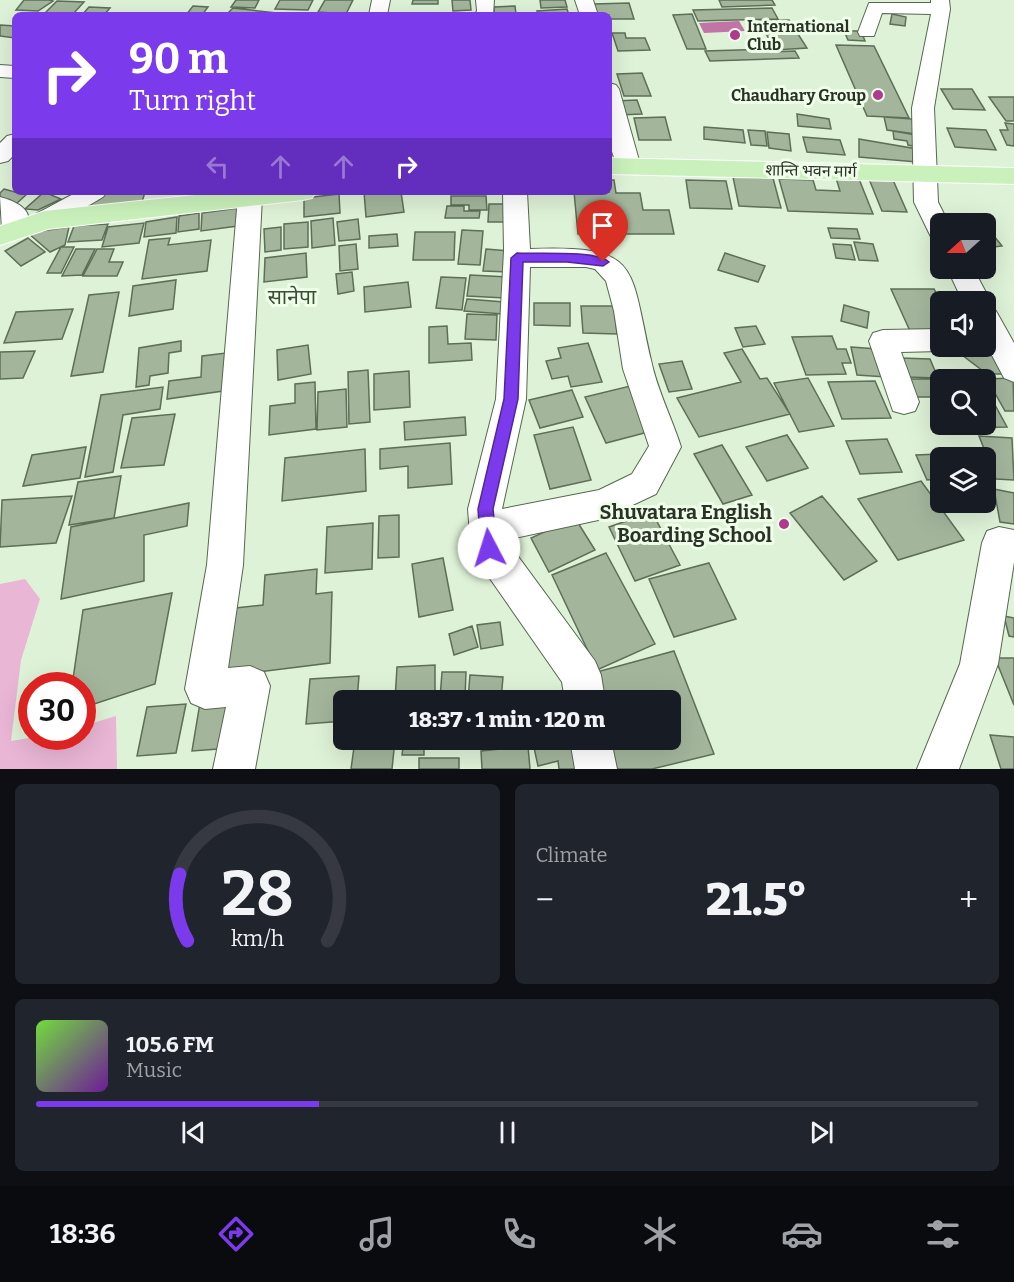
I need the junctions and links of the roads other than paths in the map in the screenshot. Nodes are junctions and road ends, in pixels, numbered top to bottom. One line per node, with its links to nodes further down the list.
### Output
1 (940, 4): 2 (street); 7 (street)
2 (867, 32)
3 (612, 112): 6 (street)
4 (12, 144): 5 (street)
5 (0, 156)
6 (619, 165): 7 (main road, शान्ति भवन मार्ग)
7 (925, 172): 8 (main road, शान्ति भवन मार्ग); 14 (street)
8 (1014, 176)
9 (90, 195): 15 (street)
10 (271, 195): 12 (main road)
11 (515, 195): 17 (street)
12 (249, 197): 15 (main road); 26 (street)
13 (0, 205): 16 (street)
14 (931, 213)
15 (45, 220): 16 (main road)
16 (8, 233)
17 (517, 258): 22 (street); 22 (street)
18 (930, 340): 21 (street)
19 (996, 343): 20 (street)
20 (1014, 370)
21 (904, 402)
22 (487, 528): 24 (street)
23 (1014, 546): 28 (street)
24 (583, 690)
25 (593, 750): 27 (street)
26 (234, 769)
27 (596, 769)
28 (938, 769)

